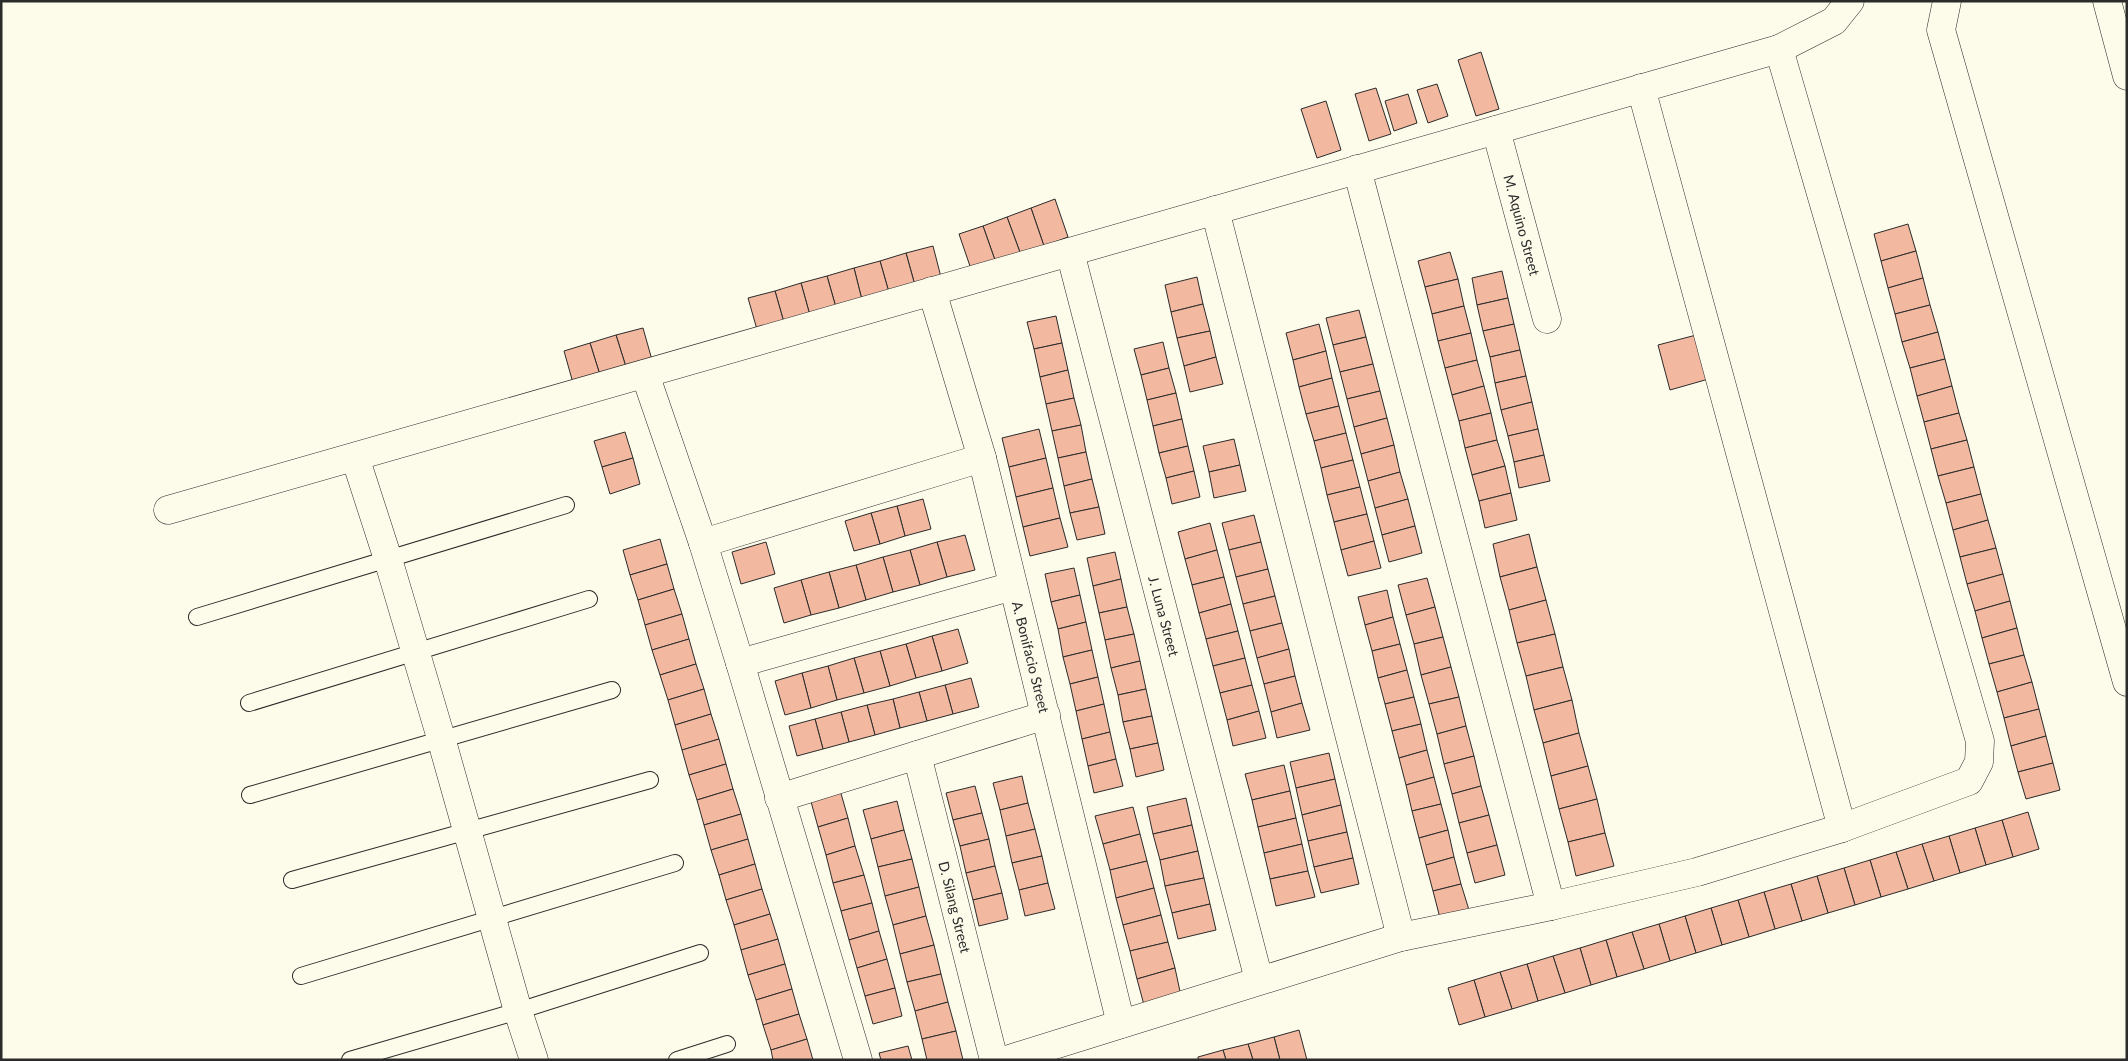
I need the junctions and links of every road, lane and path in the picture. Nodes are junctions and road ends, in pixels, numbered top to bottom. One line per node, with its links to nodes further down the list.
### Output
1 (1850, 1): 4 (street)
2 (1947, 1): 25 (street)
3 (2107, 1): 5 (street)
4 (1779, 49): 6 (street); 34 (street)
5 (2127, 76)
6 (1641, 88): 7 (street); 34 (street)
7 (1496, 130): 8 (street); 12 (street, M. Aquino Street)
8 (1357, 170): 9 (street); 38 (street)
9 (1215, 210): 10 (street); 40 (street)
10 (1070, 252): 11 (street); 43 (street, J. Luna Street)
11 (932, 291): 13 (street); 15 (street, A. Bonifacio Street)
12 (1547, 320)
13 (645, 374): 14 (street); 18 (street)
14 (355, 457): 17 (street); 19 (street)
15 (982, 458): 18 (street); 20 (street, A. Bonifacio Street)
16 (566, 505): 19 (lane)
17 (168, 510)
18 (703, 543): 24 (street)
19 (388, 559): 22 (lane); 23 (street)
20 (1013, 586): 24 (street); 28 (street, A. Bonifacio Street)
21 (589, 599): 23 (lane)
22 (197, 617)
23 (416, 651): 27 (lane); 29 (street)
24 (740, 663): 33 (street)
25 (2127, 682)
26 (612, 690): 29 (lane)
27 (249, 703)
28 (1046, 715): 30 (street); 45 (street, A. Bonifacio Street)
29 (441, 738): 32 (lane); 35 (street)
30 (917, 755): 33 (street); 51 (street, D. Silang Street)
31 (650, 780): 35 (lane)
32 (250, 794)
33 (779, 798): 50 (street)
34 (1842, 828): 38 (street)
35 (467, 831): 37 (lane); 39 (street)
36 (674, 863): 39 (lane)
37 (292, 880)
38 (1550, 906): 40 (street)
39 (492, 918): 42 (lane); 44 (street)
40 (1401, 937): 43 (street)
41 (700, 953): 44 (lane)
42 (301, 976)
43 (1259, 980): 45 (street)
44 (518, 1011): 47 (lane); 48 (street)
45 (1121, 1024): 52 (street)
46 (727, 1044): 49 (lane)
47 (350, 1060)
48 (534, 1060)
49 (677, 1060)
50 (858, 1060)
51 (994, 1060)
52 (1006, 1060)

